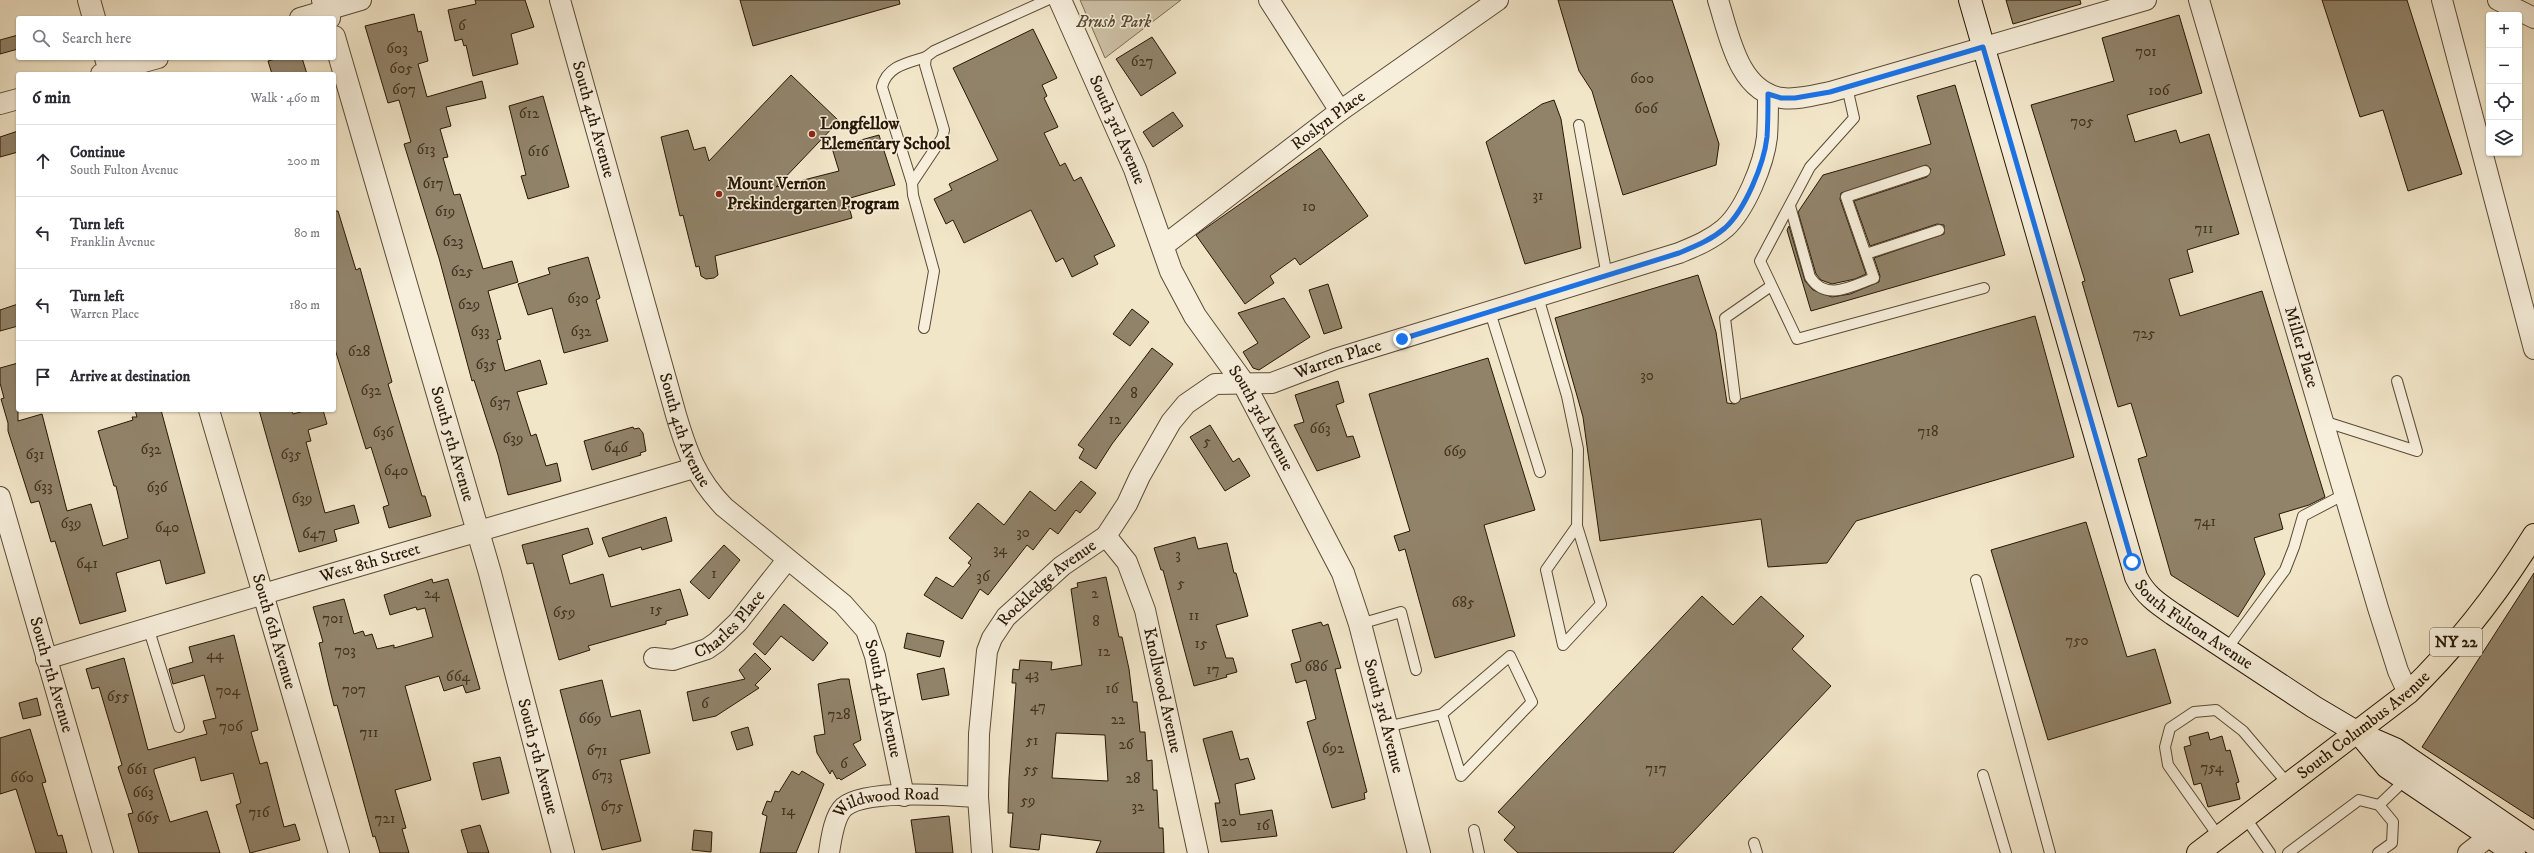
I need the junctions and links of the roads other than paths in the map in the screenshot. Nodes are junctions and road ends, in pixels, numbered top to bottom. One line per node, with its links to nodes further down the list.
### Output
1 (89, 0): 15 (street)
2 (361, 0): 14 (street)
3 (560, 0): 47 (street, South 4th Avenue)
4 (1047, 0): 20 (lane)
5 (1060, 0): 33 (street, South 3rd Avenue)
6 (1269, 0): 27 (street)
7 (1498, 0): 27 (street, Roslyn Place)
8 (1718, 0): 24 (street)
9 (1970, 0): 19 (street, South Fulton Avenue)
10 (2146, 0): 19 (street)
11 (2198, 0): 46 (street, Miller Place)
12 (2442, 0): 41 (street)
13 (2498, 0): 17 (street)
14 (326, 10): 16 (street)
15 (93, 16)
16 (306, 16)
17 (2534, 18)
18 (336, 44): 52 (street, South 5th Avenue)
19 (1983, 47): 23 (street); 60 (street, South Fulton Avenue)
20 (926, 57): 30 (lane); 30 (lane)
21 (149, 60): 22 (street)
22 (107, 69)
23 (1847, 87): 24 (street); 31 (lane)
24 (1768, 94): 35 (street, Warren Place)
25 (16, 100): 26 (street)
26 (0, 104)
27 (1340, 112): 33 (street, Roslyn Place)
28 (1579, 125): 35 (lane)
29 (1925, 172): 34 (lane)
30 (912, 183): 40 (lane)
31 (1790, 206): 34 (lane); 36 (lane)
32 (1939, 230): 34 (lane)
33 (1162, 247): 43 (street, South 3rd Avenue)
34 (1866, 254)
35 (1607, 276): 38 (street, Warren Place)
36 (1771, 286): 37 (lane); 44 (lane)
37 (1984, 288)
38 (1538, 297): 39 (street, Warren Place); 51 (lane)
39 (1490, 312): 43 (street, Warren Place); 48 (lane)
40 (924, 328)
41 (2534, 349)
42 (2397, 381): 46 (lane)
43 (1244, 384): 54 (street, Rockledge Avenue); 58 (street, South 3rd Avenue)
44 (1735, 398)
45 (210, 412): 57 (street, South 6th Avenue)
46 (2323, 420): 49 (street, Miller Place)
47 (694, 468): 52 (street, West 8th Street); 55 (street, South 4th Avenue)
48 (1540, 472)
49 (2345, 494): 60 (lane); 64 (street, Miller Place)
50 (0, 497): 62 (street, South 7th Avenue)
51 (1577, 526): 51 (lane)
52 (477, 533): 57 (street, West 8th Street); 82 (street, South 5th Avenue)
53 (2534, 535): 64 (main road, South Columbus Avenue / NY 22)
54 (1106, 536): 73 (street, Rockledge Avenue); 85 (street, Knollwood Avenue)
55 (787, 560): 61 (street, Charles Place); 72 (street, South 4th Avenue)
56 (1976, 580): 89 (lane)
57 (261, 593): 59 (street, West 8th Street); 81 (street, South 6th Avenue)
58 (1360, 624): 63 (lane); 67 (street, South 3rd Avenue)
59 (148, 627): 62 (street, West 8th Street); 66 (lane)
60 (2226, 650): 68 (street, South Fulton Avenue)
61 (654, 658)
62 (46, 659): 80 (street, South 7th Avenue)
63 (1416, 670)
64 (2408, 694): 68 (main road, South Columbus Avenue / NY 22)
65 (1442, 714): 65 (lane); 67 (lane)
66 (179, 726)
67 (1386, 727): 86 (street, South 3rd Avenue)
68 (2358, 733): 70 (street, South Fulton Avenue); 71 (main road, South Columbus Avenue / NY 22); 77 (street, South Fulton Avenue)
69 (1983, 775): 88 (lane)
70 (2406, 780): 74 (lane); 77 (street, South Fulton Avenue)
71 (2288, 784): 75 (main road, South Columbus Avenue / NY 22); 78 (lane)
72 (904, 796): 73 (street, Wildwood Road); 83 (street, Wildwood Road)
73 (978, 796): 84 (street, Rockledge Avenue)
74 (2379, 805): 92 (lane); 93 (lane)
75 (2244, 817): 78 (main road, South Columbus Avenue / NY 22); 91 (lane)
76 (1474, 830): 87 (lane)
77 (2496, 830): 79 (street, South Fulton Avenue); 94 (street); 95 (street, South Fulton Avenue)
78 (2219, 837): 90 (main road, South Columbus Avenue / NY 22)
79 (2534, 844)
80 (103, 853)
81 (339, 853)
82 (563, 853)
83 (829, 853)
84 (982, 853)
85 (1198, 853)
86 (1419, 853)
87 (1479, 853)
88 (2006, 853)
89 (2050, 853)
90 (2198, 853)
91 (2270, 853)
92 (2288, 853)
93 (2378, 853)
94 (2468, 853)
95 (2514, 853)

